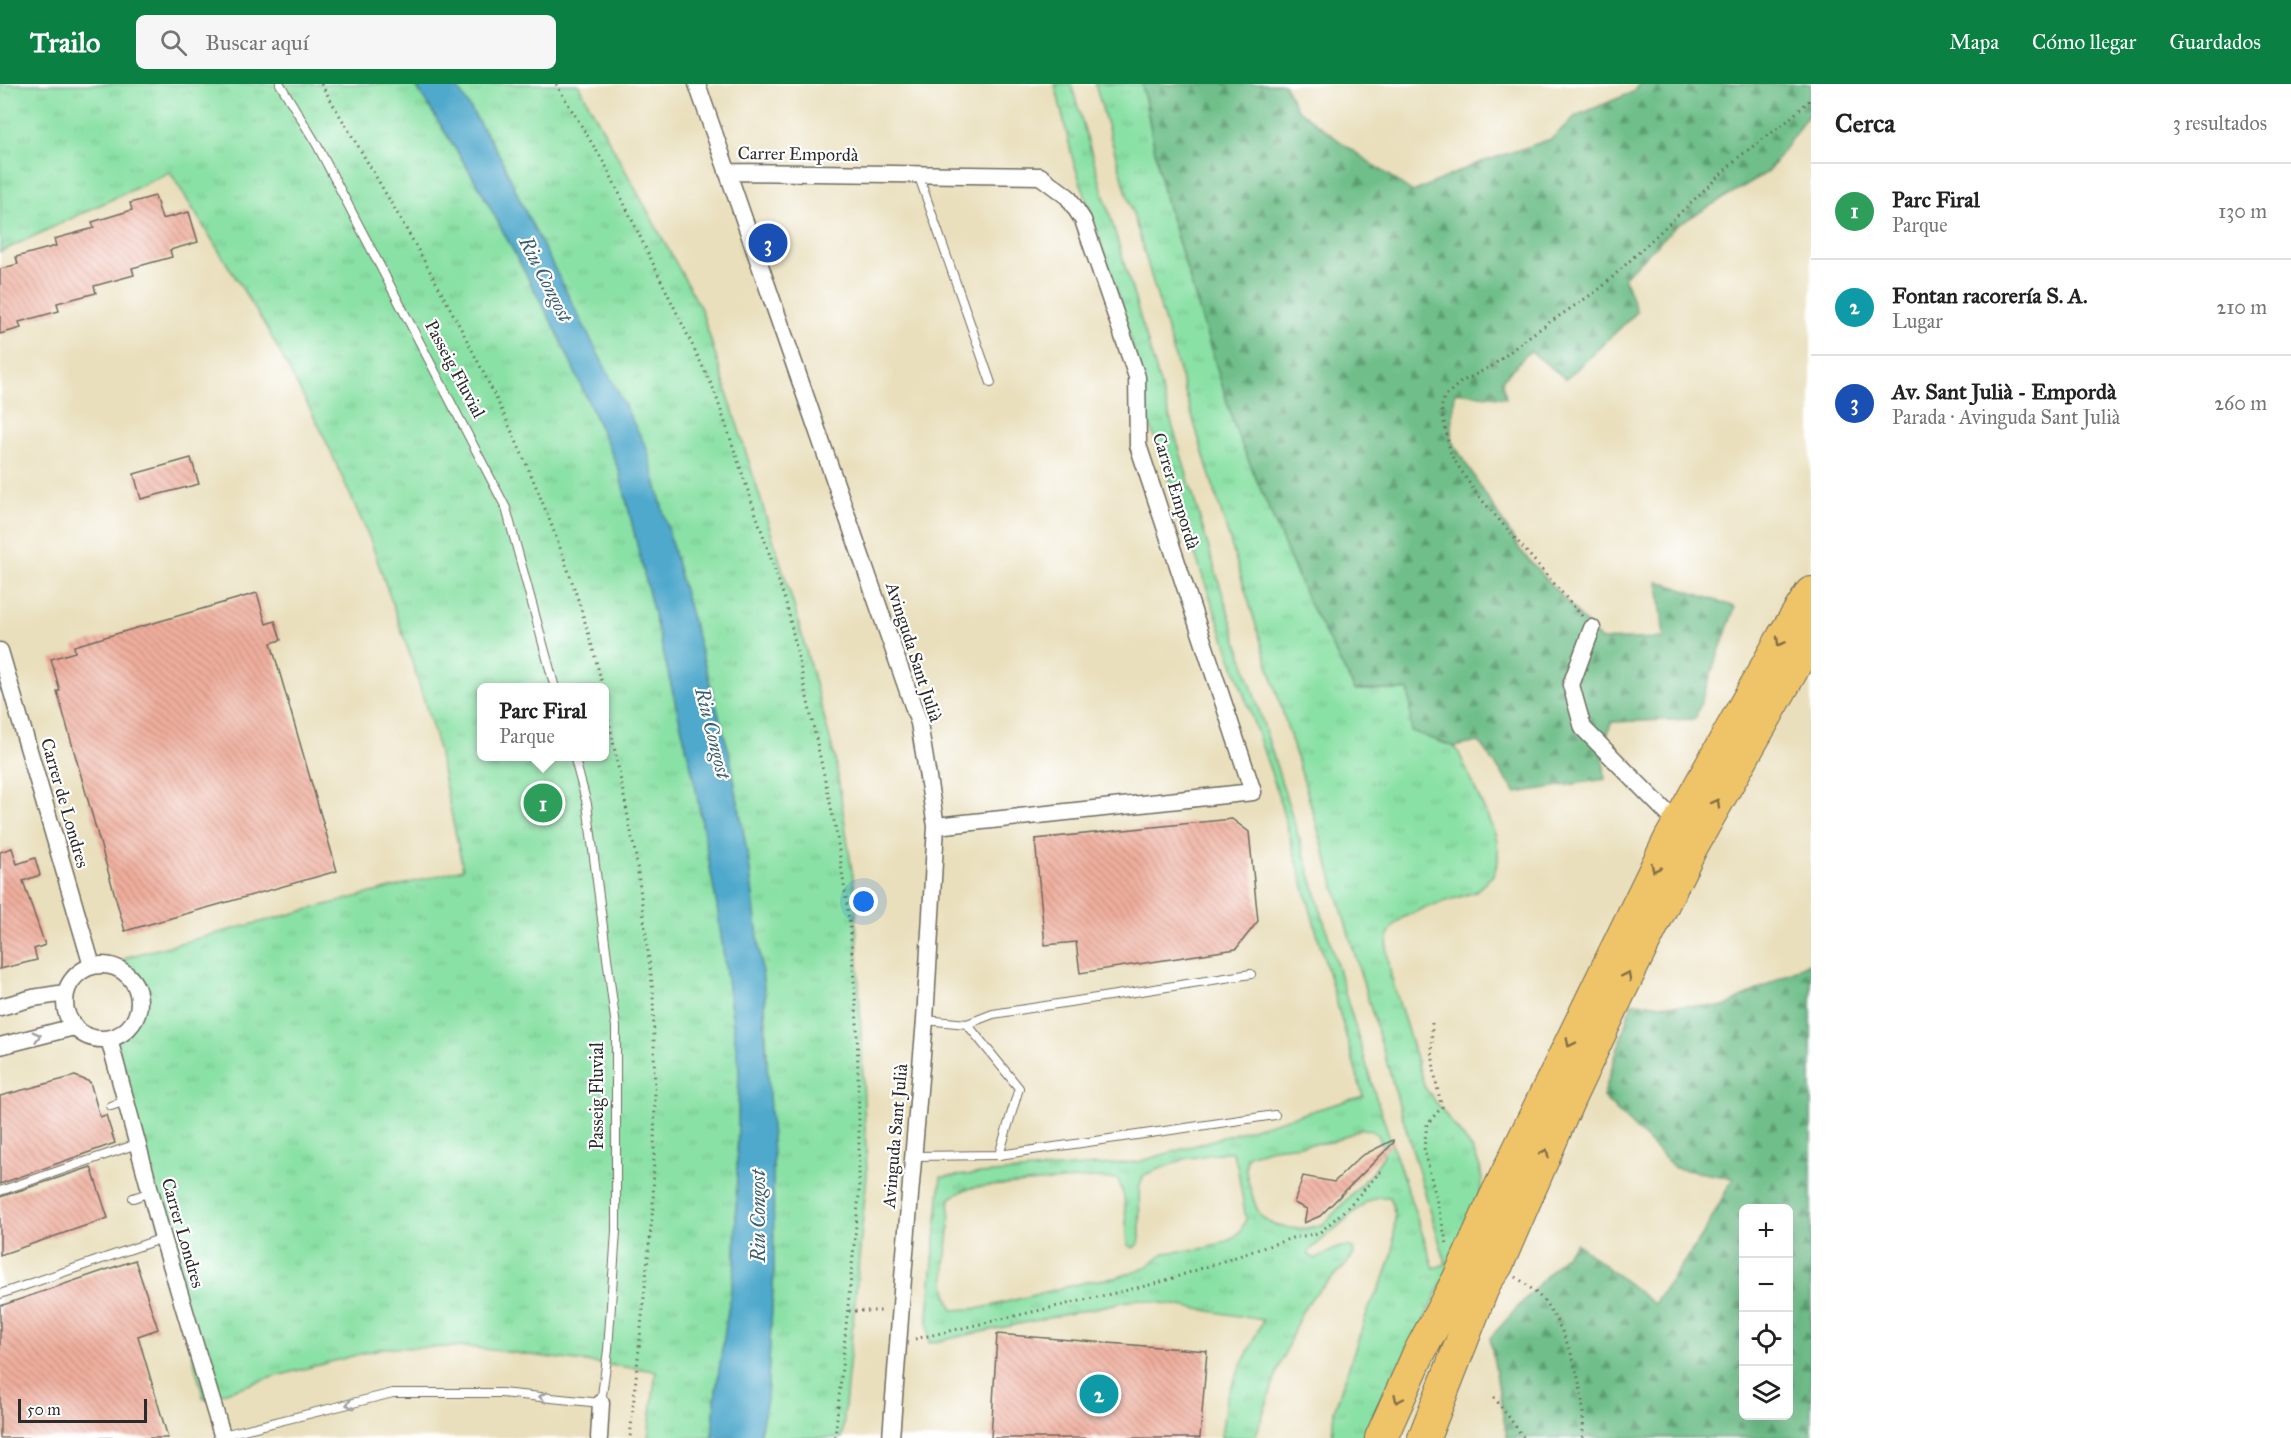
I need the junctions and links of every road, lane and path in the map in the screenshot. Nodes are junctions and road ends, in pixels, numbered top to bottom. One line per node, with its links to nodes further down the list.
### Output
1 (280, 84): 13 (lane, Passeig Fluvial)
2 (321, 84): 14 (path)
3 (556, 84): 42 (path)
4 (696, 84): 6 (street, Avinguda Sant Julià)
5 (1811, 99): 10 (path)
6 (727, 172): 7 (street, Carrer Empordà); 18 (street, Avinguda Sant Julià)
7 (918, 174): 8 (lane); 18 (street, Carrer Empordà)
8 (990, 383)
9 (1811, 592): 17 (highway, one-way to 17)
10 (1592, 628): 17 (street)
11 (1811, 637): 40 (highway, one-way to 11)
12 (0, 651): 19 (street, Carrer de Londres)
13 (554, 683)
14 (602, 683)
15 (609, 721): 49 (path)
16 (575, 761): 46 (lane, Passeig Fluvial)
17 (1678, 824): 30 (highway, one-way to 30)
18 (936, 826): 23 (street, Avinguda Sant Julià)
19 (92, 966): 21 (street); 27 (street)
20 (1251, 974): 25 (lane)
21 (66, 993): 22 (street); 26 (street)
22 (0, 1007)
23 (925, 1020): 25 (lane); 33 (street, Avinguda Sant Julià)
24 (1432, 1023): 39 (path)
25 (967, 1024): 32 (lane)
26 (74, 1027): 27 (street); 28 (street, one-way to 26)
27 (109, 1039): 31 (street, Carrer Londres)
28 (0, 1046)
29 (1275, 1115): 32 (lane)
30 (1534, 1120): 52 (highway, one-way to 52); 53 (highway)
31 (137, 1144): 35 (lane); 36 (street, Carrer Londres)
32 (999, 1155): 33 (lane)
33 (913, 1156): 43 (street, Avinguda Sant Julià)
34 (1382, 1170): 44 (path)
35 (0, 1191)
36 (151, 1192): 37 (lane); 38 (street, Carrer Londres)
37 (133, 1198)
38 (163, 1238): 41 (lane); 47 (street, Carrer Londres)
39 (1447, 1244)
40 (1497, 1265): 54 (highway); 55 (highway); 57 (path)
41 (0, 1294)
42 (849, 1311): 43 (path); 50 (path)
43 (901, 1311): 44 (street, Avinguda Sant Julià)
44 (898, 1343): 51 (street, Avinguda Sant Julià)
45 (1494, 1397): 56 (path)
46 (602, 1403): 47 (lane, one-way to 47); 48 (street, Passeig Fluvial)
47 (223, 1437)
48 (599, 1438)
49 (630, 1438)
50 (835, 1438)
51 (891, 1438)
52 (1381, 1438)
53 (1404, 1438)
54 (1424, 1438)
55 (1441, 1438)
56 (1524, 1438)
57 (1582, 1438)

